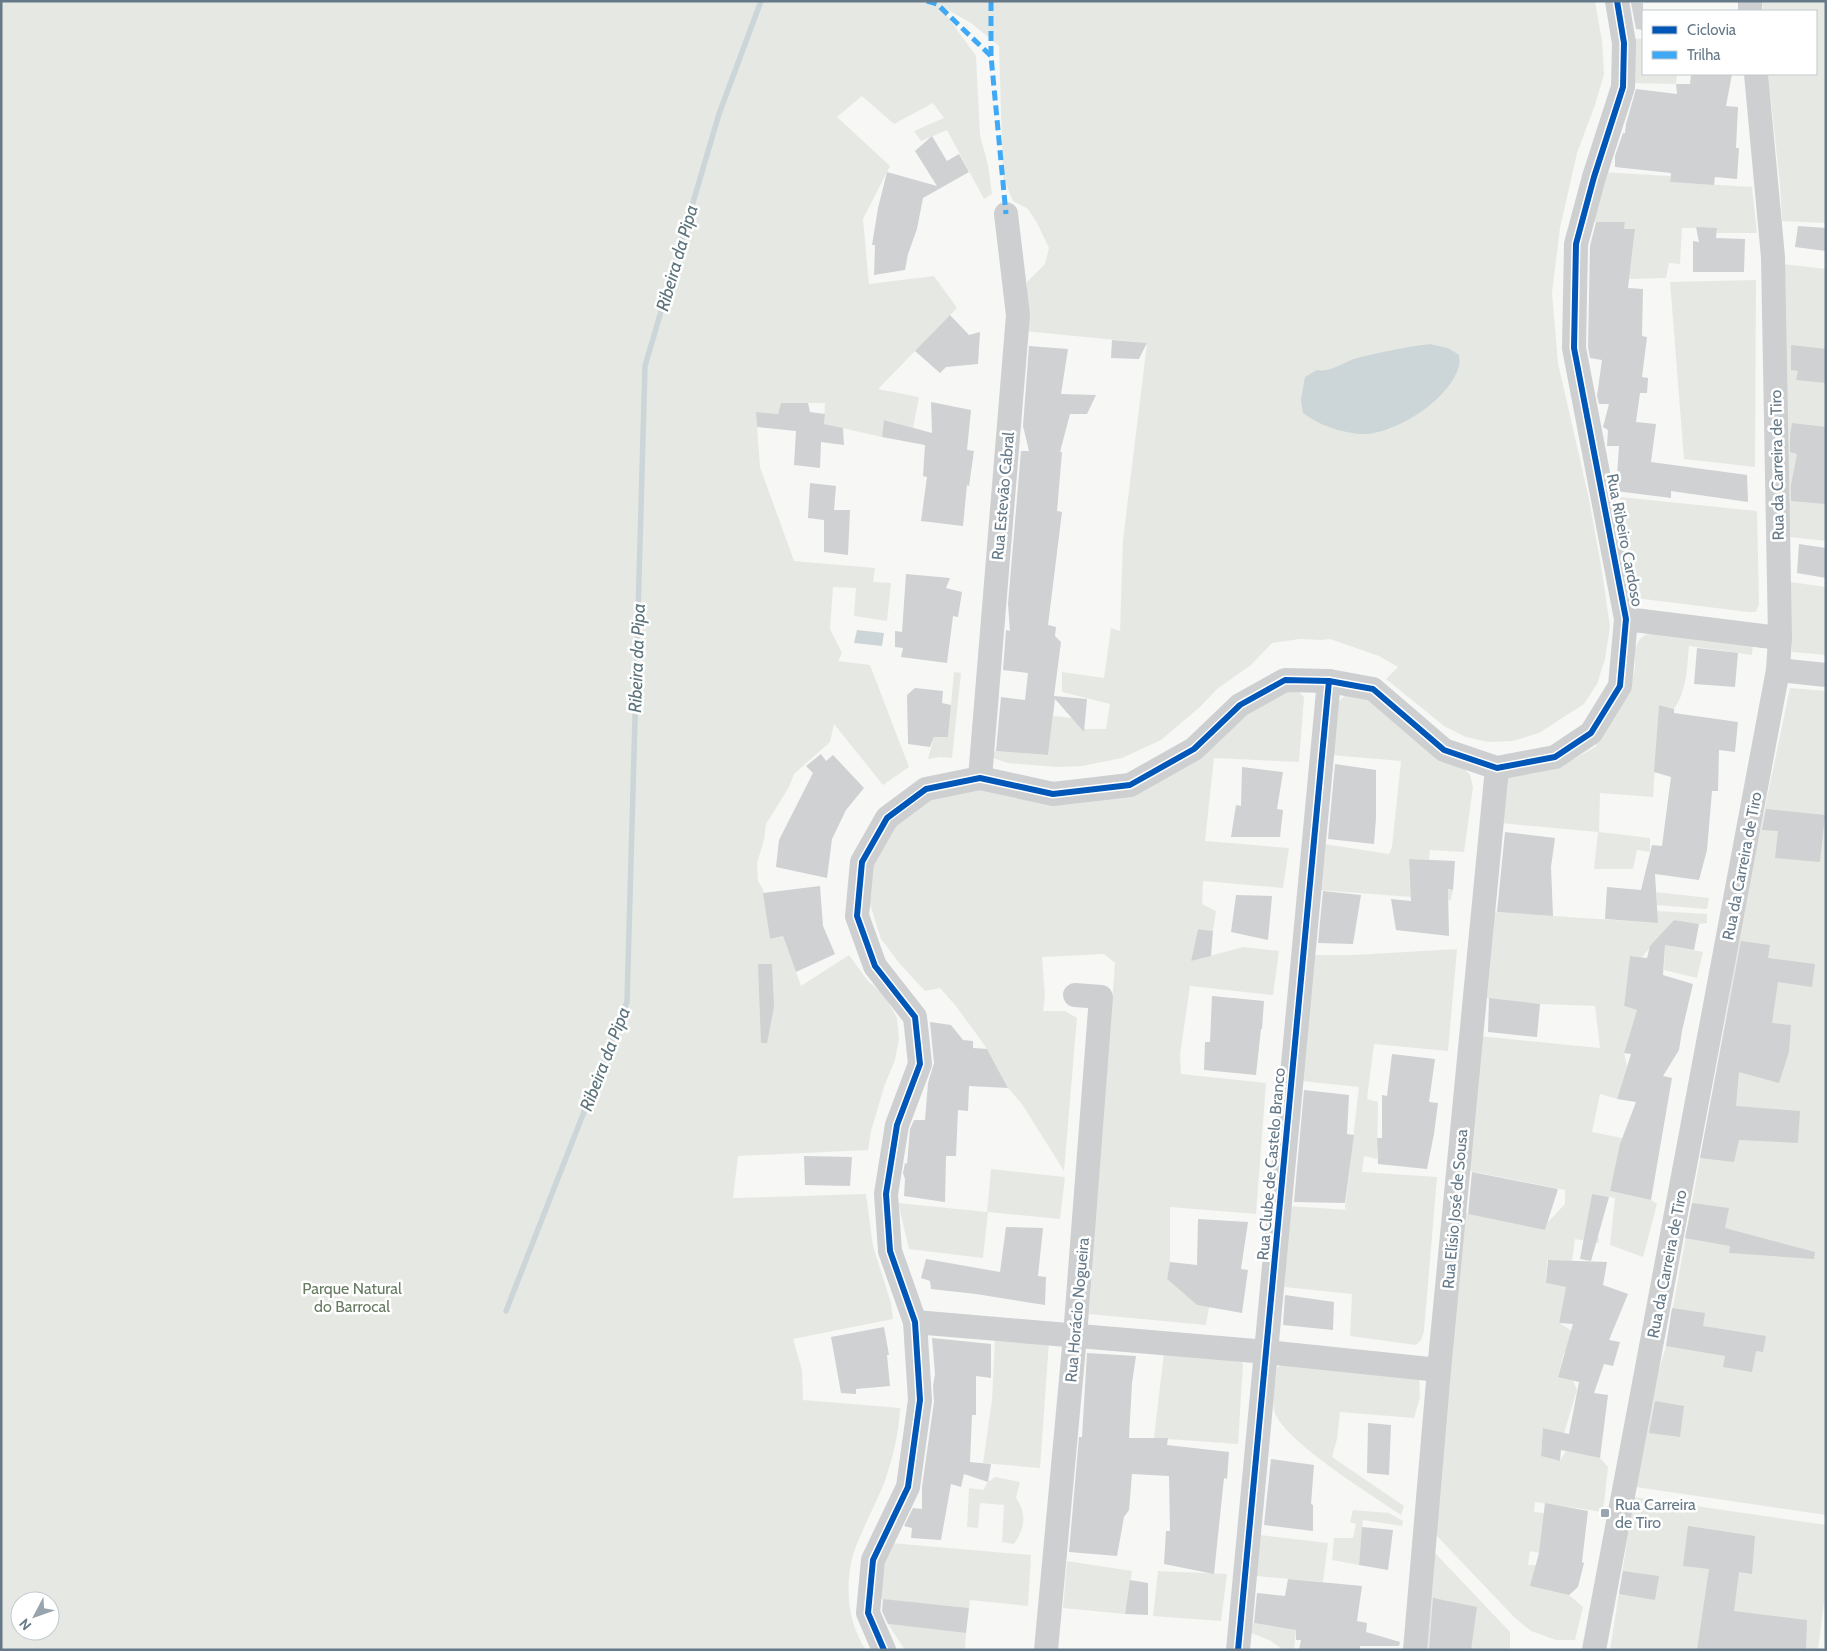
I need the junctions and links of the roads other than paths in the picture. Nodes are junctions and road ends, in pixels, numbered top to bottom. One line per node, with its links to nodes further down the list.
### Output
1 (1617, 1): 4 (street, Rua Ribeiro Cardoso)
2 (1756, 75): 5 (street, Rua da Carreira de Tiro)
3 (1006, 214): 10 (street, Rua Estevão Cabral)
4 (1626, 619): 5 (street); 9 (street, Rua Ribeiro Cardoso)
5 (1780, 638): 6 (street, Rua da Carreira de Tiro)
6 (1778, 670): 7 (street); 20 (street, Rua da Carreira de Tiro)
7 (1826, 675)
8 (1329, 680): 9 (street, Rua Ribeiro Cardoso); 10 (street, Rua Ribeiro Cardoso); 14 (street, Rua Clube de Castelo Branco)
9 (1497, 768): 15 (street, Rua Elísio José de Sousa)
10 (980, 778): 12 (street)
11 (1075, 995): 13 (street, Rua Horácio Nogueira)
12 (915, 1322): 13 (street); 16 (street)
13 (1075, 1336): 14 (street); 17 (street, Rua Horácio Nogueira)
14 (1267, 1352): 15 (street); 18 (street, Rua Clube de Castelo Branco)
15 (1439, 1370): 19 (street, Rua Elísio José de Sousa)
16 (884, 1650)
17 (1046, 1650)
18 (1238, 1650)
19 (1416, 1650)
20 (1594, 1650)

